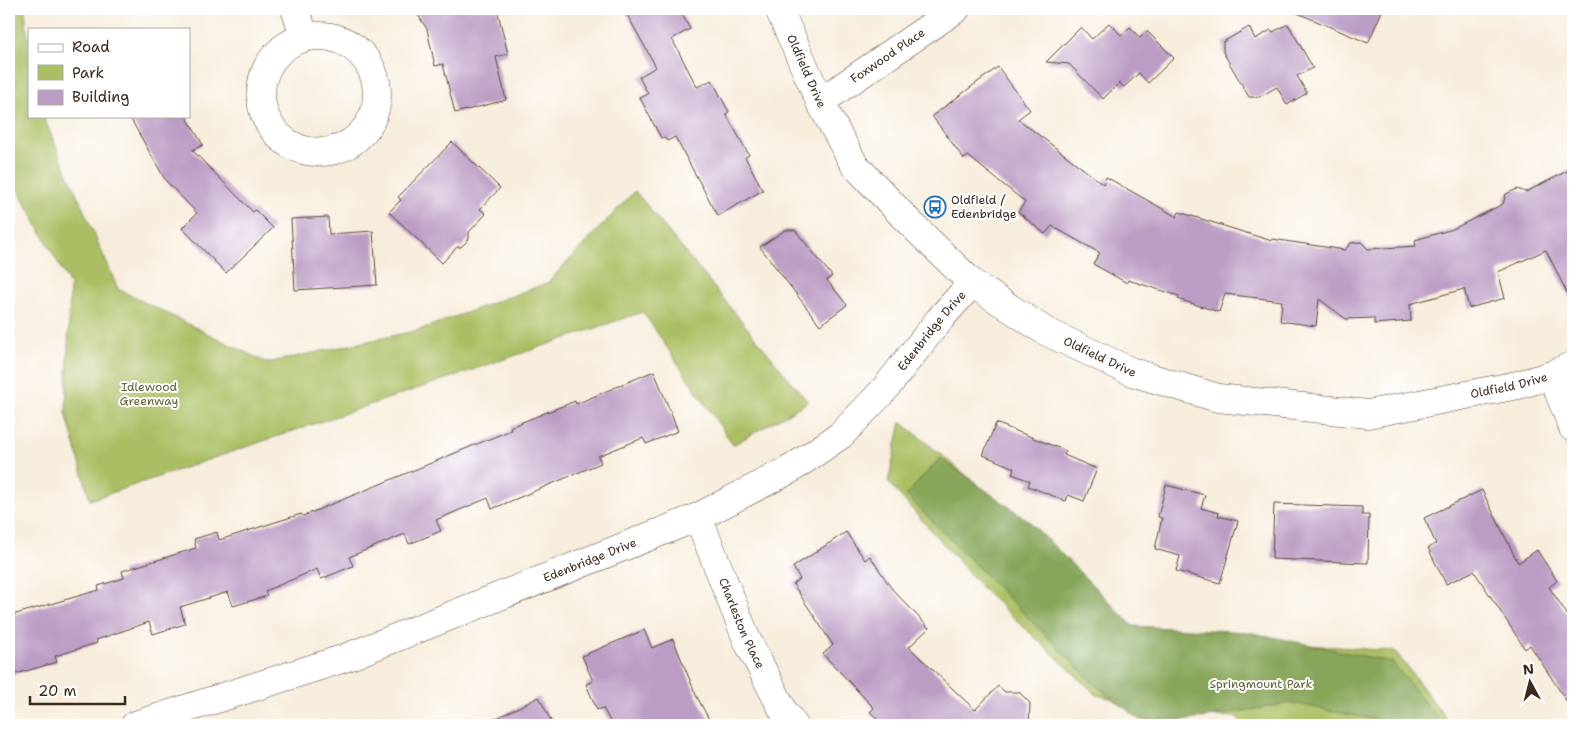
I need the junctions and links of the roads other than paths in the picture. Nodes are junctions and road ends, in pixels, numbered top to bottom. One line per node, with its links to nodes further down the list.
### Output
1 (295, 9): 4 (street)
2 (780, 9): 5 (street, Oldfield Drive)
3 (956, 9): 5 (street, Foxwood Place)
4 (306, 37): 4 (street)
5 (820, 102): 6 (street, Oldfield Drive)
6 (972, 283): 7 (street, Oldfield Drive); 9 (street, Edenbridge Drive)
7 (1563, 370): 8 (street)
8 (1573, 428)
9 (698, 517): 10 (street, Edenbridge Drive); 11 (street, Charleston Place)
10 (134, 725)
11 (794, 725)

